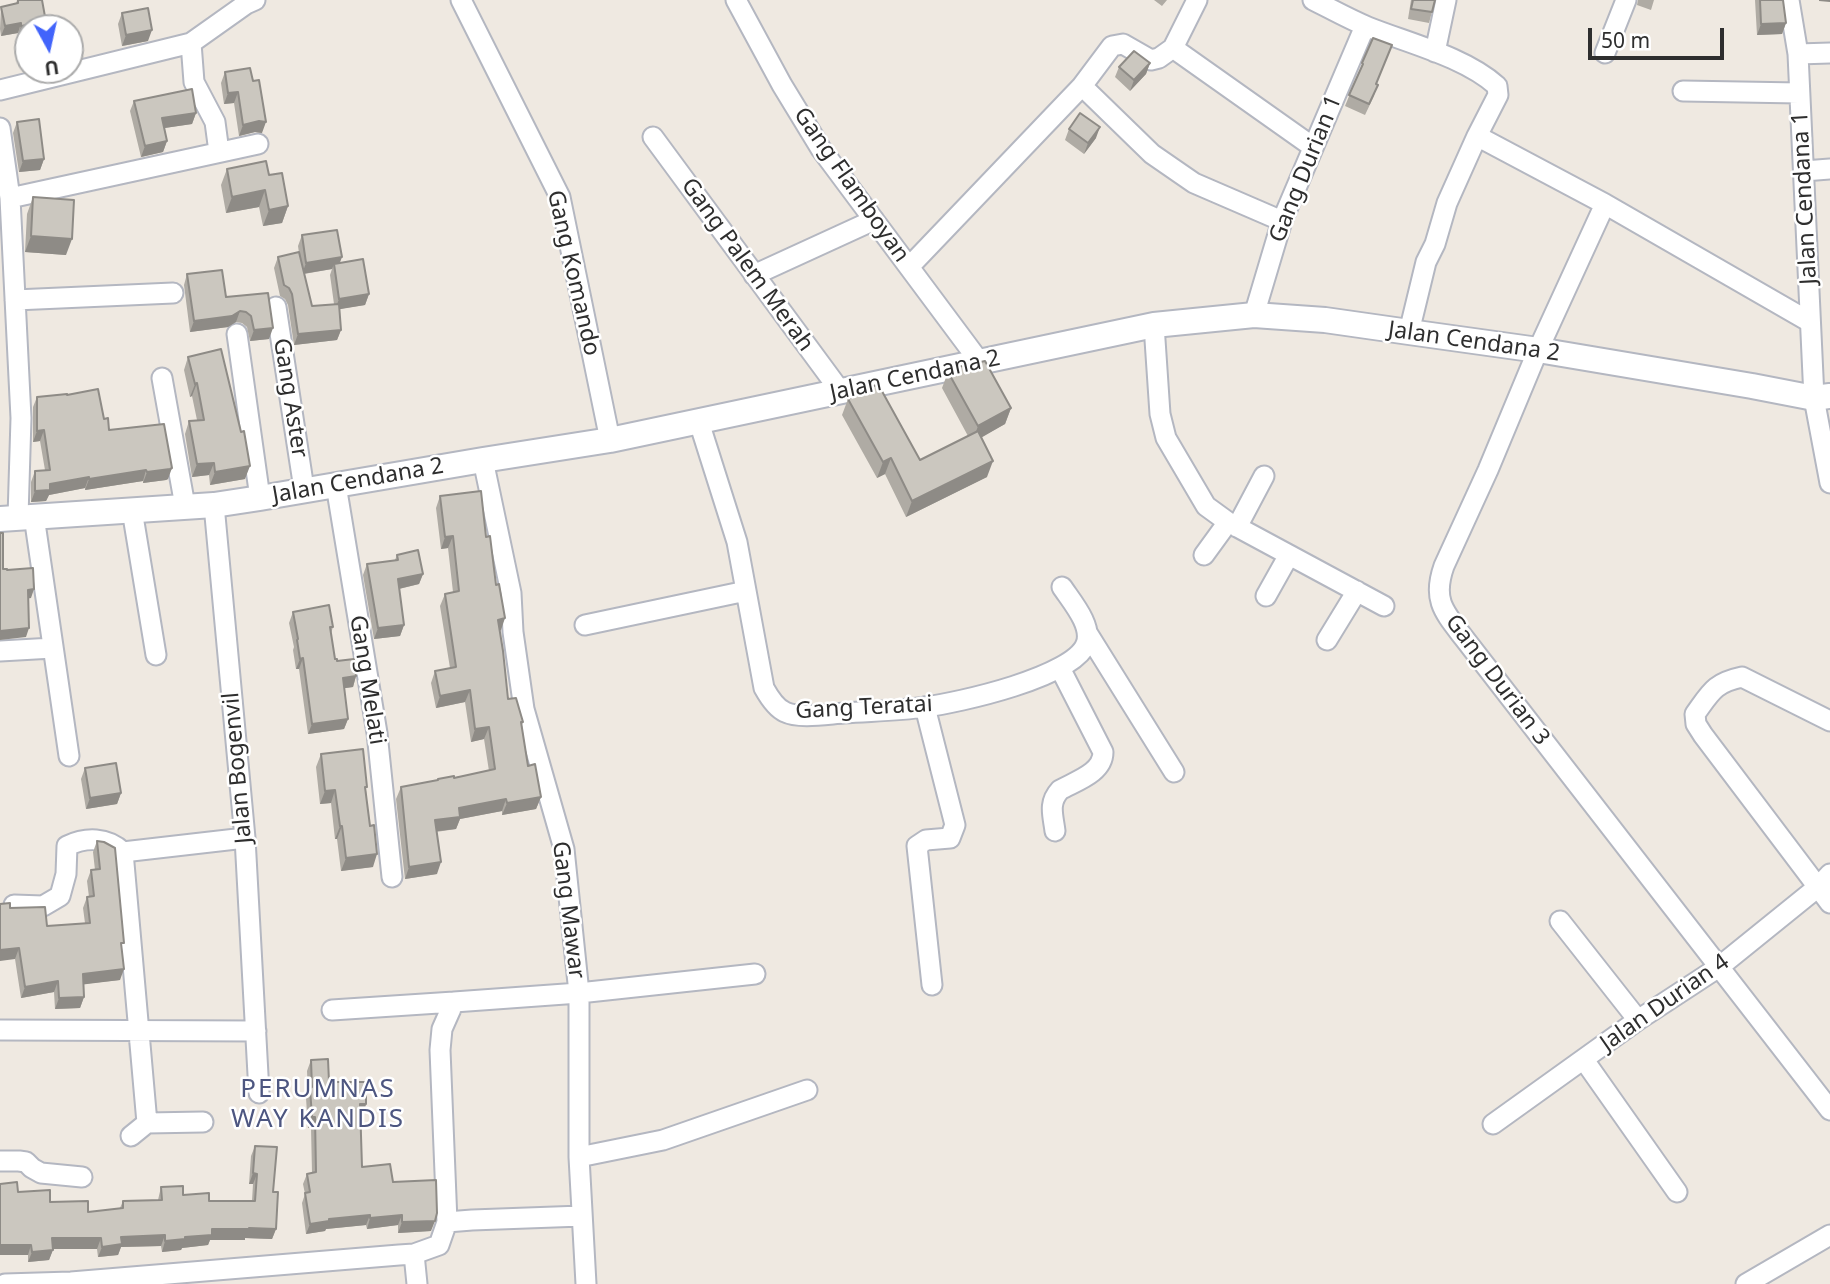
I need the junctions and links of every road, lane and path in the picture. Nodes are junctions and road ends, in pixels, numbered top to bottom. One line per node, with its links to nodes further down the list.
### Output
1 (255, 0): 10 (street)
2 (461, 0): 48 (street, Gang Komando)
3 (736, 0): 30 (street, Gang Flamboyan)
4 (1197, 0): 11 (street)
5 (1313, 0): 9 (street)
6 (1446, 0): 12 (street)
7 (1626, 0): 13 (street)
8 (1789, 0): 15 (street, Jalan Cendana 1)
9 (1365, 26): 12 (street); 24 (street, Gang Durian 1)
10 (191, 43): 17 (street); 25 (street)
11 (1173, 48): 16 (street); 24 (street)
12 (1436, 52): 22 (street)
13 (1605, 53)
14 (1830, 53): 15 (street)
15 (1798, 54): 19 (street, Jalan Cendana 1)
16 (1082, 86): 31 (street); 32 (street)
17 (0, 90)
18 (1683, 92): 19 (street)
19 (1800, 93): 27 (street, Jalan Cendana 1)
20 (0, 128): 28 (street)
21 (653, 136): 33 (street, Gang Palem Merah)
22 (1477, 136): 29 (street); 40 (street)
23 (258, 144): 25 (street)
24 (1313, 148): 31 (street, Gang Durian 1)
25 (219, 152): 28 (street)
26 (1830, 169): 27 (street)
27 (1804, 171): 38 (street, Jalan Cendana 1)
28 (10, 198): 35 (street)
29 (1605, 204): 38 (street); 42 (street, Gang Durian 3)
30 (874, 220): 32 (street, Gang Flamboyan); 33 (street)
31 (1282, 221): 37 (street, Gang Durian 1)
32 (909, 267): 43 (street, Gang Flamboyan)
33 (754, 275): 45 (street, Gang Palem Merah)
34 (173, 293): 35 (street)
35 (15, 300): 58 (street)
36 (276, 307): 53 (street, Gang Aster)
37 (1254, 315): 39 (street, Jalan Cendana 2); 40 (street, Jalan Cendana 2)
38 (1810, 322): 46 (street, Jalan Cendana 1)
39 (1154, 325): 43 (street, Jalan Cendana 2); 59 (street)
40 (1409, 332): 42 (street, Jalan Cendana 2)
41 (237, 334): 54 (street)
42 (1538, 350): 46 (street, Jalan Cendana 2); 85 (street, Gang Durian 3)
43 (978, 361): 45 (street, Jalan Cendana 2)
44 (162, 378): 56 (street)
45 (841, 393): 47 (street, Jalan Cendana 2)
46 (1822, 397): 51 (street)
47 (699, 422): 48 (street, Jalan Cendana 2); 63 (street, Gang Teratai)
48 (610, 440): 49 (street, Jalan Cendana 2)
49 (483, 460): 52 (street, Jalan Cendana 2); 88 (street, Gang Mawar)
50 (1264, 476): 59 (street)
51 (1830, 483)
52 (336, 485): 53 (street, Jalan Cendana 2); 81 (street, Gang Melati)
53 (304, 489): 54 (street, Jalan Cendana 2)
54 (260, 498): 55 (street, Jalan Cendana 2)
55 (215, 505): 56 (street, Jalan Cendana 2); 79 (street, Jalan Bogenvil)
56 (186, 506): 57 (street, Jalan Cendana 2)
57 (132, 510): 58 (street, Jalan Cendana 2); 72 (street)
58 (17, 517): 70 (street)
59 (1232, 525): 60 (street); 61 (street)
60 (1205, 555)
61 (1289, 555): 64 (street); 65 (street)
62 (1062, 587): 68 (street)
63 (746, 591): 67 (street); 74 (street, Gang Teratai)
64 (1357, 591): 66 (street); 69 (street)
65 (1266, 596)
66 (1384, 606)
67 (585, 625)
68 (1088, 634): 73 (street, Gang Teratai); 77 (street)
69 (1327, 640)
70 (54, 648): 71 (street); 76 (street)
71 (0, 651)
72 (156, 655)
73 (1060, 668): 74 (street, Gang Teratai); 78 (street)
74 (925, 707): 87 (street)
75 (1830, 721): 82 (street)
76 (69, 756)
77 (1174, 772)
78 (1055, 831)
79 (245, 838): 80 (street); 93 (street, Jalan Bogenvil)
80 (123, 852): 83 (street); 94 (street)
81 (392, 877)
82 (1826, 888): 85 (street, Jalan Durian 4)
83 (14, 905)
84 (1560, 921): 91 (street)
85 (1719, 967): 91 (street, Jalan Durian 4); 98 (street, Gang Durian 3)
86 (755, 974): 88 (street)
87 (932, 985)
88 (579, 993): 89 (street); 101 (street, Gang Mawar)
89 (454, 1002): 90 (street); 106 (street)
90 (332, 1010)
91 (1638, 1020): 95 (street, Jalan Durian 4)
92 (0, 1030): 94 (street)
93 (256, 1031): 94 (street); 97 (street, Jalan Bogenvil)
94 (140, 1032): 99 (street)
95 (1584, 1060): 100 (street, Jalan Durian 4); 104 (street)
96 (807, 1090): 101 (street)
97 (259, 1093)
98 (1830, 1110)
99 (203, 1122)
100 (1493, 1124)
101 (579, 1157): 105 (street, Gang Mawar)
102 (0, 1161): 103 (street)
103 (82, 1177)
104 (1677, 1192)
105 (582, 1216): 106 (street); 112 (street, Gang Mawar)
106 (447, 1223): 108 (street)
107 (1830, 1235): 113 (street)
108 (414, 1254): 109 (street); 111 (street)
109 (71, 1283): 110 (street)
110 (5, 1284)
111 (417, 1284)
112 (586, 1284)
113 (1746, 1284)

